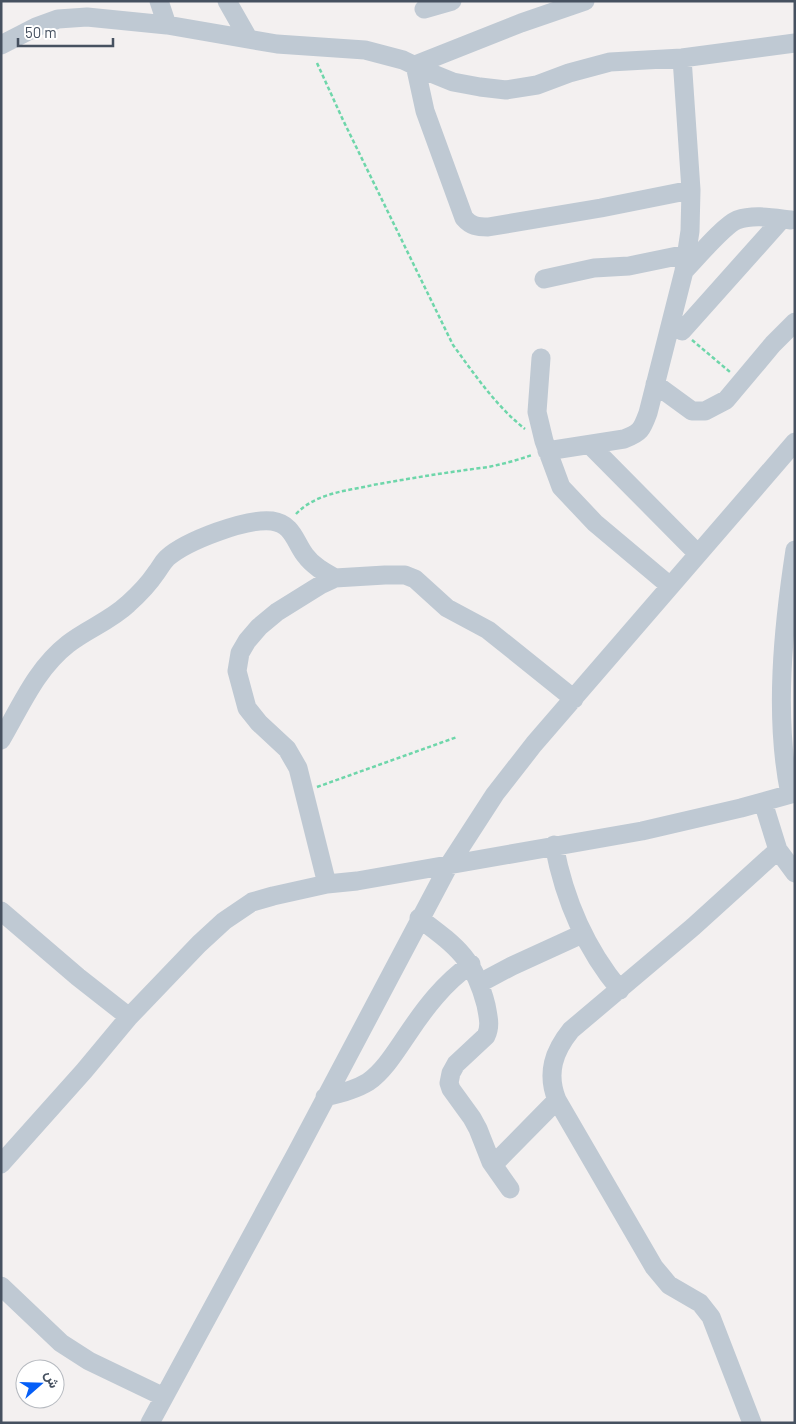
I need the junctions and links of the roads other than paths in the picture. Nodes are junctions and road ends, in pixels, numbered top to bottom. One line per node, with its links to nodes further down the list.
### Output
1 (159, 1): 6 (street)
2 (227, 1): 7 (street)
3 (452, 1): 5 (street)
4 (579, 2): 11 (street)
5 (424, 9)
6 (166, 25): 7 (street); 9 (street)
7 (248, 38): 11 (street)
8 (795, 43): 10 (street)
9 (2, 44)
10 (682, 58): 11 (street); 12 (street)
11 (415, 65): 12 (street)
12 (691, 190): 14 (street)
13 (788, 220): 14 (street); 17 (street)
14 (685, 262): 15 (street); 19 (street)
15 (544, 279)
16 (795, 322): 19 (street)
17 (682, 331)
18 (541, 358): 21 (street)
19 (655, 384): 20 (street)
20 (590, 445): 21 (street); 24 (street)
21 (545, 446): 26 (street)
22 (793, 451): 24 (street)
23 (795, 550): 29 (street)
24 (698, 554): 26 (street)
25 (335, 578): 27 (street); 28 (street); 35 (street)
26 (670, 586): 27 (street)
27 (574, 698): 33 (street)
28 (1, 740)
29 (792, 794): 30 (street)
30 (763, 802): 31 (street); 32 (street)
31 (554, 845): 33 (street); 38 (street)
32 (778, 850): 34 (street); 41 (street)
33 (448, 865): 35 (street); 37 (street)
34 (795, 874)
35 (327, 884): 42 (street)
36 (1, 910): 42 (street)
37 (419, 918): 39 (street); 43 (street)
38 (582, 934): 40 (street); 41 (street)
39 (471, 964): 40 (street); 43 (street)
40 (480, 984): 46 (street)
41 (620, 990): 44 (street)
42 (129, 1018): 45 (street)
43 (325, 1097): 49 (street)
44 (557, 1100): 46 (street); 50 (street)
45 (1, 1164)
46 (493, 1165): 47 (street)
47 (510, 1189)
48 (1, 1286): 49 (street)
49 (156, 1414)
50 (752, 1423)

